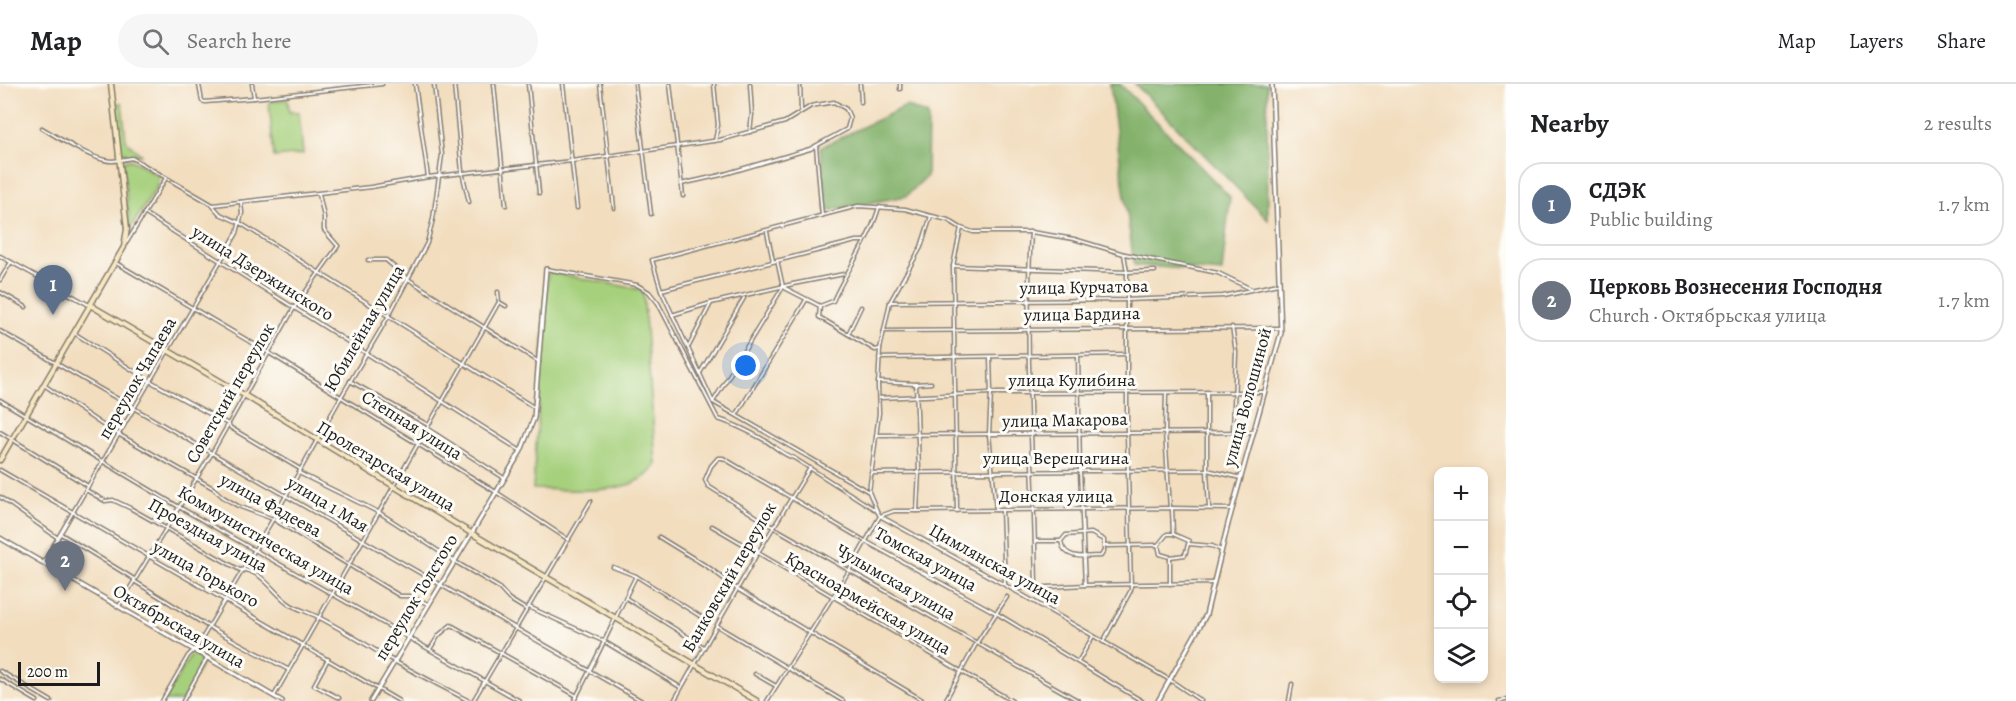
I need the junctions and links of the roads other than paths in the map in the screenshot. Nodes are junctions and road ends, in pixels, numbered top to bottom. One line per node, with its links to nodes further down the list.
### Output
1 (111, 84): 31 (main road)
2 (252, 84): 21 (street)
3 (382, 84): 21 (street)
4 (415, 84): 38 (street)
5 (434, 84): 36 (street, Юбилейная улица)
6 (454, 84): 35 (street)
7 (494, 84): 34 (street)
8 (528, 84): 33 (street)
9 (563, 84): 32 (street)
10 (600, 84): 30 (street)
11 (635, 84): 29 (street)
12 (670, 84): 28 (street)
13 (714, 84): 26 (street)
14 (750, 84): 25 (street)
15 (800, 84): 23 (street)
16 (860, 84): 22 (street)
17 (900, 84): 20 (street)
18 (1272, 84): 77 (street, улица Волошиной)
19 (199, 85): 21 (street)
20 (900, 89)
21 (254, 98)
22 (861, 102)
23 (801, 110): 25 (street); 27 (street)
24 (42, 128): 31 (street)
25 (750, 132): 26 (street)
26 (715, 141): 28 (street)
27 (816, 146): 39 (street); 52 (street)
28 (678, 147): 29 (street); 39 (street)
29 (644, 151): 30 (street); 51 (street)
30 (608, 156): 32 (street); 49 (street)
31 (119, 159): 37 (street); 59 (main road)
32 (572, 161): 33 (street); 47 (street)
33 (536, 165): 34 (street); 41 (street)
34 (502, 169): 35 (street); 46 (street)
35 (462, 172): 36 (street); 44 (street)
36 (439, 176): 38 (street); 75 (street, Юбилейная улица)
37 (166, 177): 45 (street); 50 (street)
38 (428, 177): 40 (street)
39 (681, 183): 42 (street)
40 (318, 193): 43 (street); 73 (street, Советский переулок)
41 (539, 193)
42 (683, 196)
43 (242, 202): 45 (street); 54 (street, переулок Чапаева)
44 (469, 202)
45 (213, 205): 54 (street)
46 (506, 205)
47 (577, 207)
48 (879, 207): 52 (street); 53 (street); 58 (street)
49 (614, 208)
50 (144, 213): 59 (street); 67 (street, улица Дзержинского)
51 (651, 214)
52 (822, 216): 56 (street)
53 (931, 216): 55 (street); 88 (street)
54 (240, 223): 67 (street, переулок Чапаева); 73 (street)
55 (961, 228): 57 (street); 68 (street)
56 (767, 231): 65 (street); 80 (street)
57 (1030, 232): 60 (street); 70 (street)
58 (864, 241): 62 (street); 74 (street)
59 (124, 247): 66 (main road)
60 (1124, 254): 72 (street); 79 (street)
61 (0, 256): 63 (street, Пролетарская улица)
62 (777, 260): 65 (street); 78 (street)
63 (11, 261): 76 (street); 91 (street, Пролетарская улица)
64 (368, 261): 75 (street)
65 (773, 261): 80 (street)
66 (115, 262): 91 (main road); 97 (street, Степная улица)
67 (220, 262): 96 (street, улица Дзержинского); 97 (street, переулок Чапаева)
68 (952, 266): 70 (street); 89 (street)
69 (546, 269): 121 (street, переулок Толстого); 173 (street)
70 (1029, 269): 72 (street); 86 (street)
71 (1155, 271): 72 (street)
72 (1127, 272): 85 (street)
73 (319, 273): 96 (street, Советский переулок); 99 (street)
74 (845, 274): 78 (street); 93 (street)
75 (408, 279): 99 (street, Юбилейная улица); 100 (street)
76 (0, 280)
77 (1278, 284): 79 (street, улица Курчатова); 104 (street, улица Волошиной)
78 (783, 287): 83 (street); 84 (street); 146 (street)
79 (1251, 289): 85 (street, улица Курчатова)
80 (661, 290): 98 (street)
81 (0, 292): 94 (street)
82 (498, 292): 87 (street)
83 (745, 297): 90 (street); 124 (street)
84 (806, 300): 93 (street); 149 (street)
85 (1126, 300): 86 (street, улица Курчатова); 103 (street)
86 (1029, 301): 89 (street, улица Курчатова); 102 (street)
87 (499, 302): 92 (street); 100 (street)
88 (890, 302): 89 (street, улица Курчатова); 107 (street)
89 (953, 302): 105 (street)
90 (711, 303): 98 (street); 110 (street)
91 (90, 305): 108 (main road); 112 (main road, Пролетарская улица)
92 (506, 306)
93 (820, 306): 109 (street)
94 (26, 307)
95 (861, 307): 109 (street)
96 (294, 308): 113 (street, Советский переулок); 114 (street, улица Дзержинского)
97 (193, 309): 112 (street, переулок Чапаева); 113 (street, Степная улица)
98 (672, 315): 110 (street)
99 (388, 317): 114 (street, Юбилейная улица); 123 (street)
100 (486, 327): 121 (street); 123 (street)
101 (1232, 327): 103 (street, улица Бардина); 104 (street, улица Бардина); 132 (street)
102 (1029, 328): 103 (street, улица Бардина); 105 (street, улица Бардина); 118 (street)
103 (1126, 328): 115 (street)
104 (1281, 328): 133 (street, улица Волошиной)
105 (953, 329): 107 (street, улица Бардина); 119 (street)
106 (0, 331): 122 (street, улица 1 Мая)
107 (884, 331): 111 (street)
108 (74, 333): 122 (main road); 125 (street)
109 (848, 334): 111 (street)
110 (688, 348): 124 (street)
111 (880, 349): 120 (street)
112 (168, 350): 125 (street, переулок Чапаева); 139 (main road, Пролетарская улица)
113 (269, 353): 139 (street, Советский переулок); 141 (street, Степная улица)
114 (367, 353): 126 (street, Юбилейная улица); 145 (street, улица Дзержинского)
115 (1126, 354): 116 (street); 135 (street)
116 (1078, 355): 118 (street); 138 (street)
117 (990, 356): 118 (street); 119 (street); 134 (street)
118 (1029, 356): 137 (street)
119 (954, 357): 120 (street); 140 (street)
120 (879, 358): 127 (street)
121 (539, 362): 148 (street, переулок Толстого)
122 (56, 364): 130 (main road); 147 (street, улица 1 Мая)
123 (464, 365): 145 (street); 148 (street)
124 (700, 373): 146 (street)
125 (150, 381): 147 (street, переулок Чапаева); 151 (street)
126 (350, 381): 141 (street, Юбилейная улица); 152 (street)
127 (878, 382): 129 (street); 143 (street)
128 (931, 383): 129 (street)
129 (916, 384): 142 (street)
130 (44, 385): 150 (main road); 163 (street, улица Фадеева)
131 (1207, 392): 132 (street, улица Кулибина); 136 (street, улица Кулибина); 158 (street)
132 (1235, 392): 133 (street, улица Кулибина); 153 (street)
133 (1265, 392): 159 (street, улица Волошиной)
134 (992, 393): 137 (street, улица Кулибина); 140 (street, улица Кулибина); 161 (street)
135 (1126, 393): 136 (street, улица Кулибина); 138 (street, улица Кулибина); 156 (street)
136 (1166, 393): 157 (street)
137 (1029, 394): 138 (street, улица Кулибина); 162 (street)
138 (1079, 394): 155 (street)
139 (244, 395): 151 (street, Советский переулок); 167 (main road, Пролетарская улица)
140 (955, 396): 142 (street, улица Кулибина); 160 (street)
141 (341, 397): 167 (street, Юбилейная улица); 168 (street, Степная улица)
142 (915, 397): 143 (street, улица Кулибина); 165 (street)
143 (879, 398): 164 (street)
144 (0, 400): 150 (street, Коммунистическая улица)
145 (443, 402): 152 (street); 169 (street, улица Дзержинского)
146 (713, 402): 149 (street)
147 (135, 408): 163 (street, переулок Чапаева); 170 (street, улица 1 Мая)
148 (535, 408): 169 (street, переулок Толстого)
149 (737, 414): 193 (street)
150 (26, 416): 166 (main road); 172 (street, Коммунистическая улица)
151 (228, 424): 170 (street, Советский переулок); 176 (street)
152 (428, 427): 168 (street); 186 (street)
153 (1233, 431): 158 (street, улица Макарова); 159 (street, улица Макарова)
154 (0, 432): 166 (street)
155 (1079, 432): 156 (street, улица Макарова); 162 (street, улица Макарова); 179 (street)
156 (1127, 432): 157 (street, улица Макарова); 180 (street)
157 (1165, 432): 158 (street, улица Макарова); 181 (street)
158 (1206, 432): 175 (street)
159 (1254, 432): 187 (street, улица Волошиной)
160 (955, 434): 161 (street, улица Макарова); 165 (street, улица Макарова); 182 (street)
161 (989, 434): 162 (street, улица Макарова); 183 (street)
162 (1030, 434): 178 (street)
163 (119, 435): 172 (street, переулок Чапаева); 185 (street, улица Фадеева)
164 (876, 435): 165 (street, улица Макарова); 184 (street)
165 (917, 435): 177 (street)
166 (12, 439): 171 (main road); 189 (street)
167 (317, 440): 176 (street, Юбилейная улица); 190 (main road, Пролетарская улица)
168 (418, 446): 190 (street); 192 (street, Степная улица)
169 (521, 451): 186 (street, переулок Толстого)
170 (212, 453): 185 (street, Советский переулок); 194 (street, улица 1 Мая)
171 (0, 460)
172 (103, 462): 189 (street, переулок Чапаева); 198 (street, Коммунистическая улица)
173 (810, 468): 196 (street, Банковский переулок); 208 (street)
174 (0, 470): 210 (street, улица Горького)
175 (1207, 470): 181 (street, улица Верещагина); 187 (street, улица Верещагина); 200 (street)
176 (299, 471): 194 (street, Юбилейная улица); 211 (street)
177 (919, 471): 182 (street, улица Верещагина); 184 (street, улица Верещагина); 203 (street)
178 (1031, 471): 179 (street, улица Верещагина); 183 (street, улица Верещагина); 206 (street)
179 (1080, 471): 180 (street, улица Верещагина); 201 (street)
180 (1129, 471): 181 (street, улица Верещагина); 207 (street)
181 (1168, 471): 199 (street)
182 (956, 472): 183 (street, улица Верещагина); 209 (street)
183 (993, 472): 204 (street)
184 (871, 473): 193 (street)
185 (196, 477): 198 (street, Советский переулок); 213 (street, улица Фадеева)
186 (504, 478): 192 (street, переулок Толстого)
187 (1241, 478): 202 (street, улица Волошиной)
188 (705, 480): 196 (street, Томская улица); 215 (street, Чулымская улица)
189 (88, 486): 191 (street, переулок Чапаева)
190 (395, 487): 211 (street); 217 (main road, Пролетарская улица)
191 (86, 490): 210 (street, переулок Чапаева); 216 (street, Проездная улица)
192 (496, 492): 217 (street, переулок Толстого); 224 (street, Степная улица)
193 (869, 492): 208 (street)
194 (286, 495): 213 (street, Юбилейная улица); 225 (street, улица 1 Мая)
195 (0, 497): 223 (street)
196 (790, 498): 215 (street, Банковский переулок); 226 (street, Томская улица)
197 (591, 501): 224 (street)
198 (178, 507): 216 (street, Советский переулок); 233 (street, Коммунистическая улица)
199 (1171, 508): 200 (street, Донская улица); 207 (street, Донская улица); 220 (street)
200 (1209, 508): 202 (street, Донская улица)
201 (1081, 509): 206 (street, Донская улица); 207 (street, Донская улица); 218 (street)
202 (1232, 509): 234 (street, улица Волошиной)
203 (917, 510): 209 (street, Донская улица); 212 (street, Донская улица)
204 (996, 510): 205 (street, Донская улица); 209 (street, Донская улица)
205 (1002, 510): 206 (street, Донская улица); 252 (street)
206 (1033, 510): 227 (street)
207 (1130, 510): 232 (street)
208 (877, 511): 212 (street)
209 (957, 511)
210 (73, 513): 219 (street, переулок Чапаева); 237 (street, улица Горького)
211 (380, 513): 225 (street); 239 (street)
212 (880, 516): 226 (street); 252 (street, Цимлянская улица)
213 (273, 519): 233 (street, Юбилейная улица); 241 (street, улица Фадеева)
214 (712, 526): 235 (street, Красноармейская улица)
215 (773, 527): 235 (street, Банковский переулок); 244 (street, Чулымская улица)
216 (167, 528): 237 (street, Советский переулок); 243 (street, Проездная улица)
217 (471, 533): 239 (street, переулок Толстого); 246 (main road, Пролетарская улица)
218 (1083, 533): 228 (street); 231 (street); 236 (street)
219 (61, 534): 223 (street, переулок Чапаева); 247 (street)
220 (1173, 534): 229 (street); 230 (street)
221 (659, 537): 255 (street)
222 (0, 538): 240 (street, Октябрьская улица)
223 (58, 538): 240 (street, переулок Чапаева)
224 (569, 540): 246 (street)
225 (363, 541): 241 (street); 251 (street, улица 1 Мая)
226 (865, 541): 244 (street); 265 (street, Томская улица)
227 (1035, 541): 228 (street); 254 (street)
228 (1061, 541): 236 (street)
229 (1189, 544): 234 (street); 238 (street)
230 (1158, 545): 232 (street); 238 (street)
231 (1105, 546): 232 (street); 236 (street)
232 (1131, 546): 248 (street)
233 (255, 549): 243 (street, Юбилейная улица); 257 (street, Коммунистическая улица)
234 (1221, 550): 250 (street, улица Волошиной)
235 (757, 554): 255 (street, Банковский переулок); 258 (street, Красноармейская улица)
236 (1084, 556): 253 (street)
237 (148, 557): 247 (street, Советский переулок); 261 (street, улица Горького)
238 (1170, 557): 249 (street)
239 (454, 561): 251 (street, переулок Толстого); 264 (street)
240 (43, 563): 263 (street, Октябрьская улица)
241 (350, 565): 257 (street); 262 (street, улица Фадеева)
242 (613, 567): 245 (street)
243 (243, 570): 261 (street, Юбилейная улица); 267 (street, Проездная улица)
244 (849, 571): 258 (street); 278 (street, Чулымская улица)
245 (636, 576): 260 (street); 268 (street)
246 (547, 577): 264 (street); 266 (main road, Пролетарская улица)
247 (134, 580): 263 (street, Советский переулок); 270 (street)
248 (1131, 584): 249 (street); 253 (street); 276 (street)
249 (1170, 584): 250 (street)
250 (1214, 584): 295 (street, улица Волошиной)
251 (439, 585): 262 (street, переулок Толстого); 271 (street, улица 1 Мая)
252 (1005, 585): 256 (street, Цимлянская улица)
253 (1085, 585): 254 (street)
254 (1036, 587): 256 (street)
255 (737, 589): 269 (street, Банковский переулок); 272 (street)
256 (1012, 589): 273 (street, Цимлянская улица)
257 (333, 594): 267 (street); 274 (street, Коммунистическая улица)
258 (832, 597): 272 (street); 291 (street, Красноармейская улица)
259 (1007, 597): 265 (street)
260 (627, 598): 266 (street); 279 (street)
261 (225, 600): 270 (street, Юбилейная улица); 277 (street, улица Горького)
262 (428, 604): 274 (street, переулок Толстого)
263 (119, 606): 281 (street, Октябрьская улица)
264 (528, 608): 271 (street); 275 (street)
265 (996, 613): 278 (street); 286 (street, Томская улица)
266 (615, 617): 275 (street); 287 (main road, Пролетарская улица)
267 (320, 618): 277 (street); 285 (street, Проездная улица)
268 (703, 618)
269 (717, 626): 279 (street, Банковский переулок); 288 (street)
270 (209, 627): 281 (street, Юбилейная улица); 289 (street)
271 (516, 629): 282 (street); 292 (street, улица 1 Мая)
272 (809, 633): 288 (street); 321 (street)
273 (1093, 636): 276 (street, Цимлянская улица); 286 (street)
274 (409, 637): 280 (street, Коммунистическая улица); 285 (street, переулок Толстого)
275 (605, 642): 292 (street); 299 (street)
276 (1103, 642): 295 (street, Цимлянская улица)
277 (304, 644): 284 (street, улица Горького); 289 (street)
278 (976, 644): 291 (street); 324 (street, Чулымская улица)
279 (705, 647): 287 (street, Банковский переулок)
280 (430, 649): 282 (street); 296 (street, Коммунистическая улица)
281 (195, 651): 283 (street, Октябрьская улица); 307 (street, Юбилейная улица)
282 (502, 653): 296 (street); 302 (street)
283 (207, 658): 301 (street, Октябрьская улица); 308 (street)
284 (328, 659): 300 (street, улица Горького); 303 (street)
285 (394, 661): 300 (street, переулок Толстого); 312 (street, Проездная улица)
286 (1078, 662): 325 (street, Томская улица)
287 (694, 664): 299 (street, Банковский переулок); 318 (main road, Пролетарская улица)
288 (787, 668): 298 (street); 320 (street)
289 (289, 670): 301 (street)
290 (0, 671): 306 (street)
291 (960, 671): 322 (street); 323 (street, Красноармейская улица)
292 (590, 673): 302 (street); 316 (street, улица 1 Мая)
293 (755, 674): 298 (street)
294 (0, 679): 305 (street)
295 (1170, 680): 326 (street, улица Волошиной); 327 (street, Цимлянская улица)
296 (485, 681): 313 (street); 314 (street, Коммунистическая улица)
297 (1292, 684): 328 (street)
298 (776, 686): 319 (street)
299 (681, 688): 317 (street, Банковский переулок)
300 (378, 689): 310 (street, переулок Толстого); 311 (street, улица Горького)
301 (274, 696): 309 (street, Октябрьская улица)
302 (577, 696): 315 (street)
303 (339, 698)
304 (1506, 700): 329 (street)
305 (38, 701)
306 (51, 701)
307 (162, 701)
308 (183, 701)
309 (282, 701)
310 (371, 701)
311 (399, 701)
312 (469, 701)
313 (473, 701)
314 (520, 701)
315 (575, 701)
316 (642, 701)
317 (674, 701)
318 (757, 701)
319 (767, 701)
320 (843, 701)
321 (924, 701)
322 (945, 701)
323 (1012, 701)
324 (1079, 701)
325 (1142, 701)
326 (1158, 701)
327 (1201, 701)
328 (1289, 701)
329 (1499, 701)

